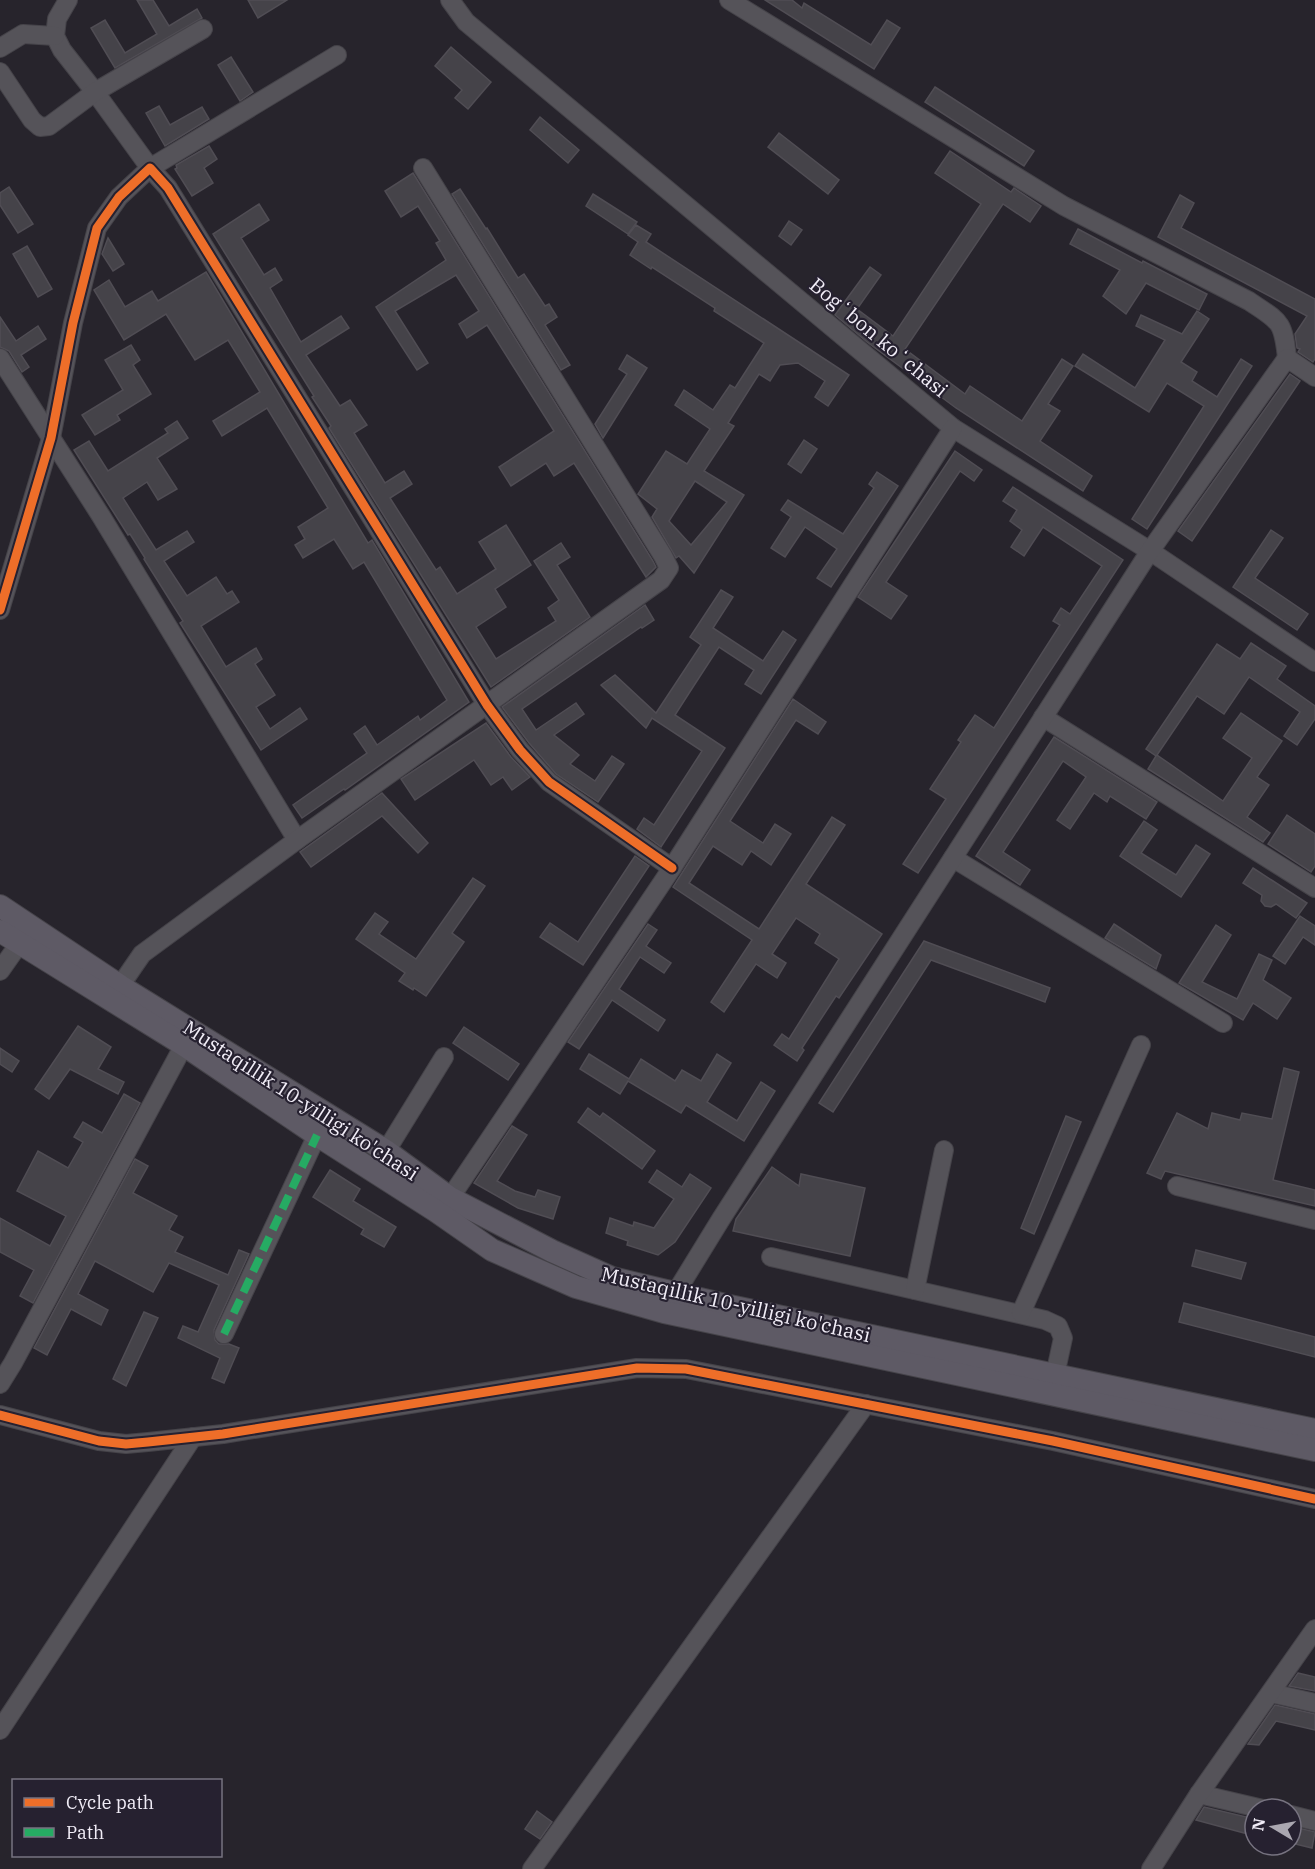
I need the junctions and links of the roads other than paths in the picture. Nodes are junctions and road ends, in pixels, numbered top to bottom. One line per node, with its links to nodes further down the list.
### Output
1 (68, 0): 5 (street)
2 (450, 0): 15 (street, Bogʻbon koʻchasi)
3 (729, 0): 13 (street)
4 (203, 29): 9 (street)
5 (55, 36): 6 (street); 9 (street)
6 (0, 48)
7 (337, 55): 10 (street)
8 (0, 72): 9 (street)
9 (96, 92): 10 (street)
10 (150, 168): 16 (street); 20 (street)
11 (423, 168): 20 (street)
12 (0, 358): 16 (street)
13 (1287, 358): 14 (street); 17 (street)
14 (1315, 377)
15 (953, 428): 17 (street, Bogʻbon koʻchasi); 24 (street)
16 (51, 438): 18 (street); 22 (street)
17 (1150, 551): 19 (street, Bogʻbon koʻchasi); 21 (street)
18 (0, 610)
19 (1315, 662)
20 (487, 705): 22 (street); 24 (street)
21 (1043, 717): 23 (street); 25 (street)
22 (297, 840): 29 (street)
23 (953, 858): 30 (street); 42 (street)
24 (672, 868): 38 (street)
25 (1315, 888)
26 (0, 906): 29 (main road, Mustaqillik 10-yilligi ko'chasi)
27 (9, 938): 28 (street); 31 (main road, Mustaqillik 10-yilligi ko'chasi)
28 (0, 971)
29 (120, 986): 36 (main road, Mustaqillik 10-yilligi ko'chasi)
30 (1223, 1023)
31 (184, 1045): 34 (main road, Mustaqillik 10-yilligi ko'chasi); 46 (street)
32 (1142, 1045): 43 (street)
33 (444, 1057): 36 (street)
34 (317, 1136): 42 (main road, Mustaqillik 10-yilligi ko'chasi); 44 (street)
35 (944, 1150): 41 (street)
36 (386, 1151): 38 (main road, Mustaqillik 10-yilligi ko'chasi)
37 (1177, 1186): 39 (street)
38 (450, 1198): 42 (main road, Mustaqillik 10-yilligi ko'chasi)
39 (1315, 1220)
40 (771, 1257): 41 (street)
41 (915, 1290): 43 (street)
42 (670, 1302): 45 (main road, Mustaqillik 10-yilligi ko'chasi); 51 (main road, Mustaqillik 10-yilligi ko'chasi)
43 (1021, 1313): 45 (street)
44 (224, 1334)
45 (1055, 1375): 49 (main road, Mustaqillik 10-yilligi ko'chasi)
46 (0, 1384)
47 (866, 1404): 50 (street); 52 (street); 59 (street)
48 (0, 1415): 50 (street)
49 (1315, 1430)
50 (193, 1437): 56 (street)
51 (1315, 1450)
52 (1315, 1499)
53 (1315, 1629): 54 (street)
54 (1271, 1693): 55 (street); 57 (street)
55 (1315, 1703)
56 (0, 1730)
57 (1199, 1794): 58 (street); 60 (street)
58 (1243, 1804)
59 (532, 1869)
60 (1152, 1869)

